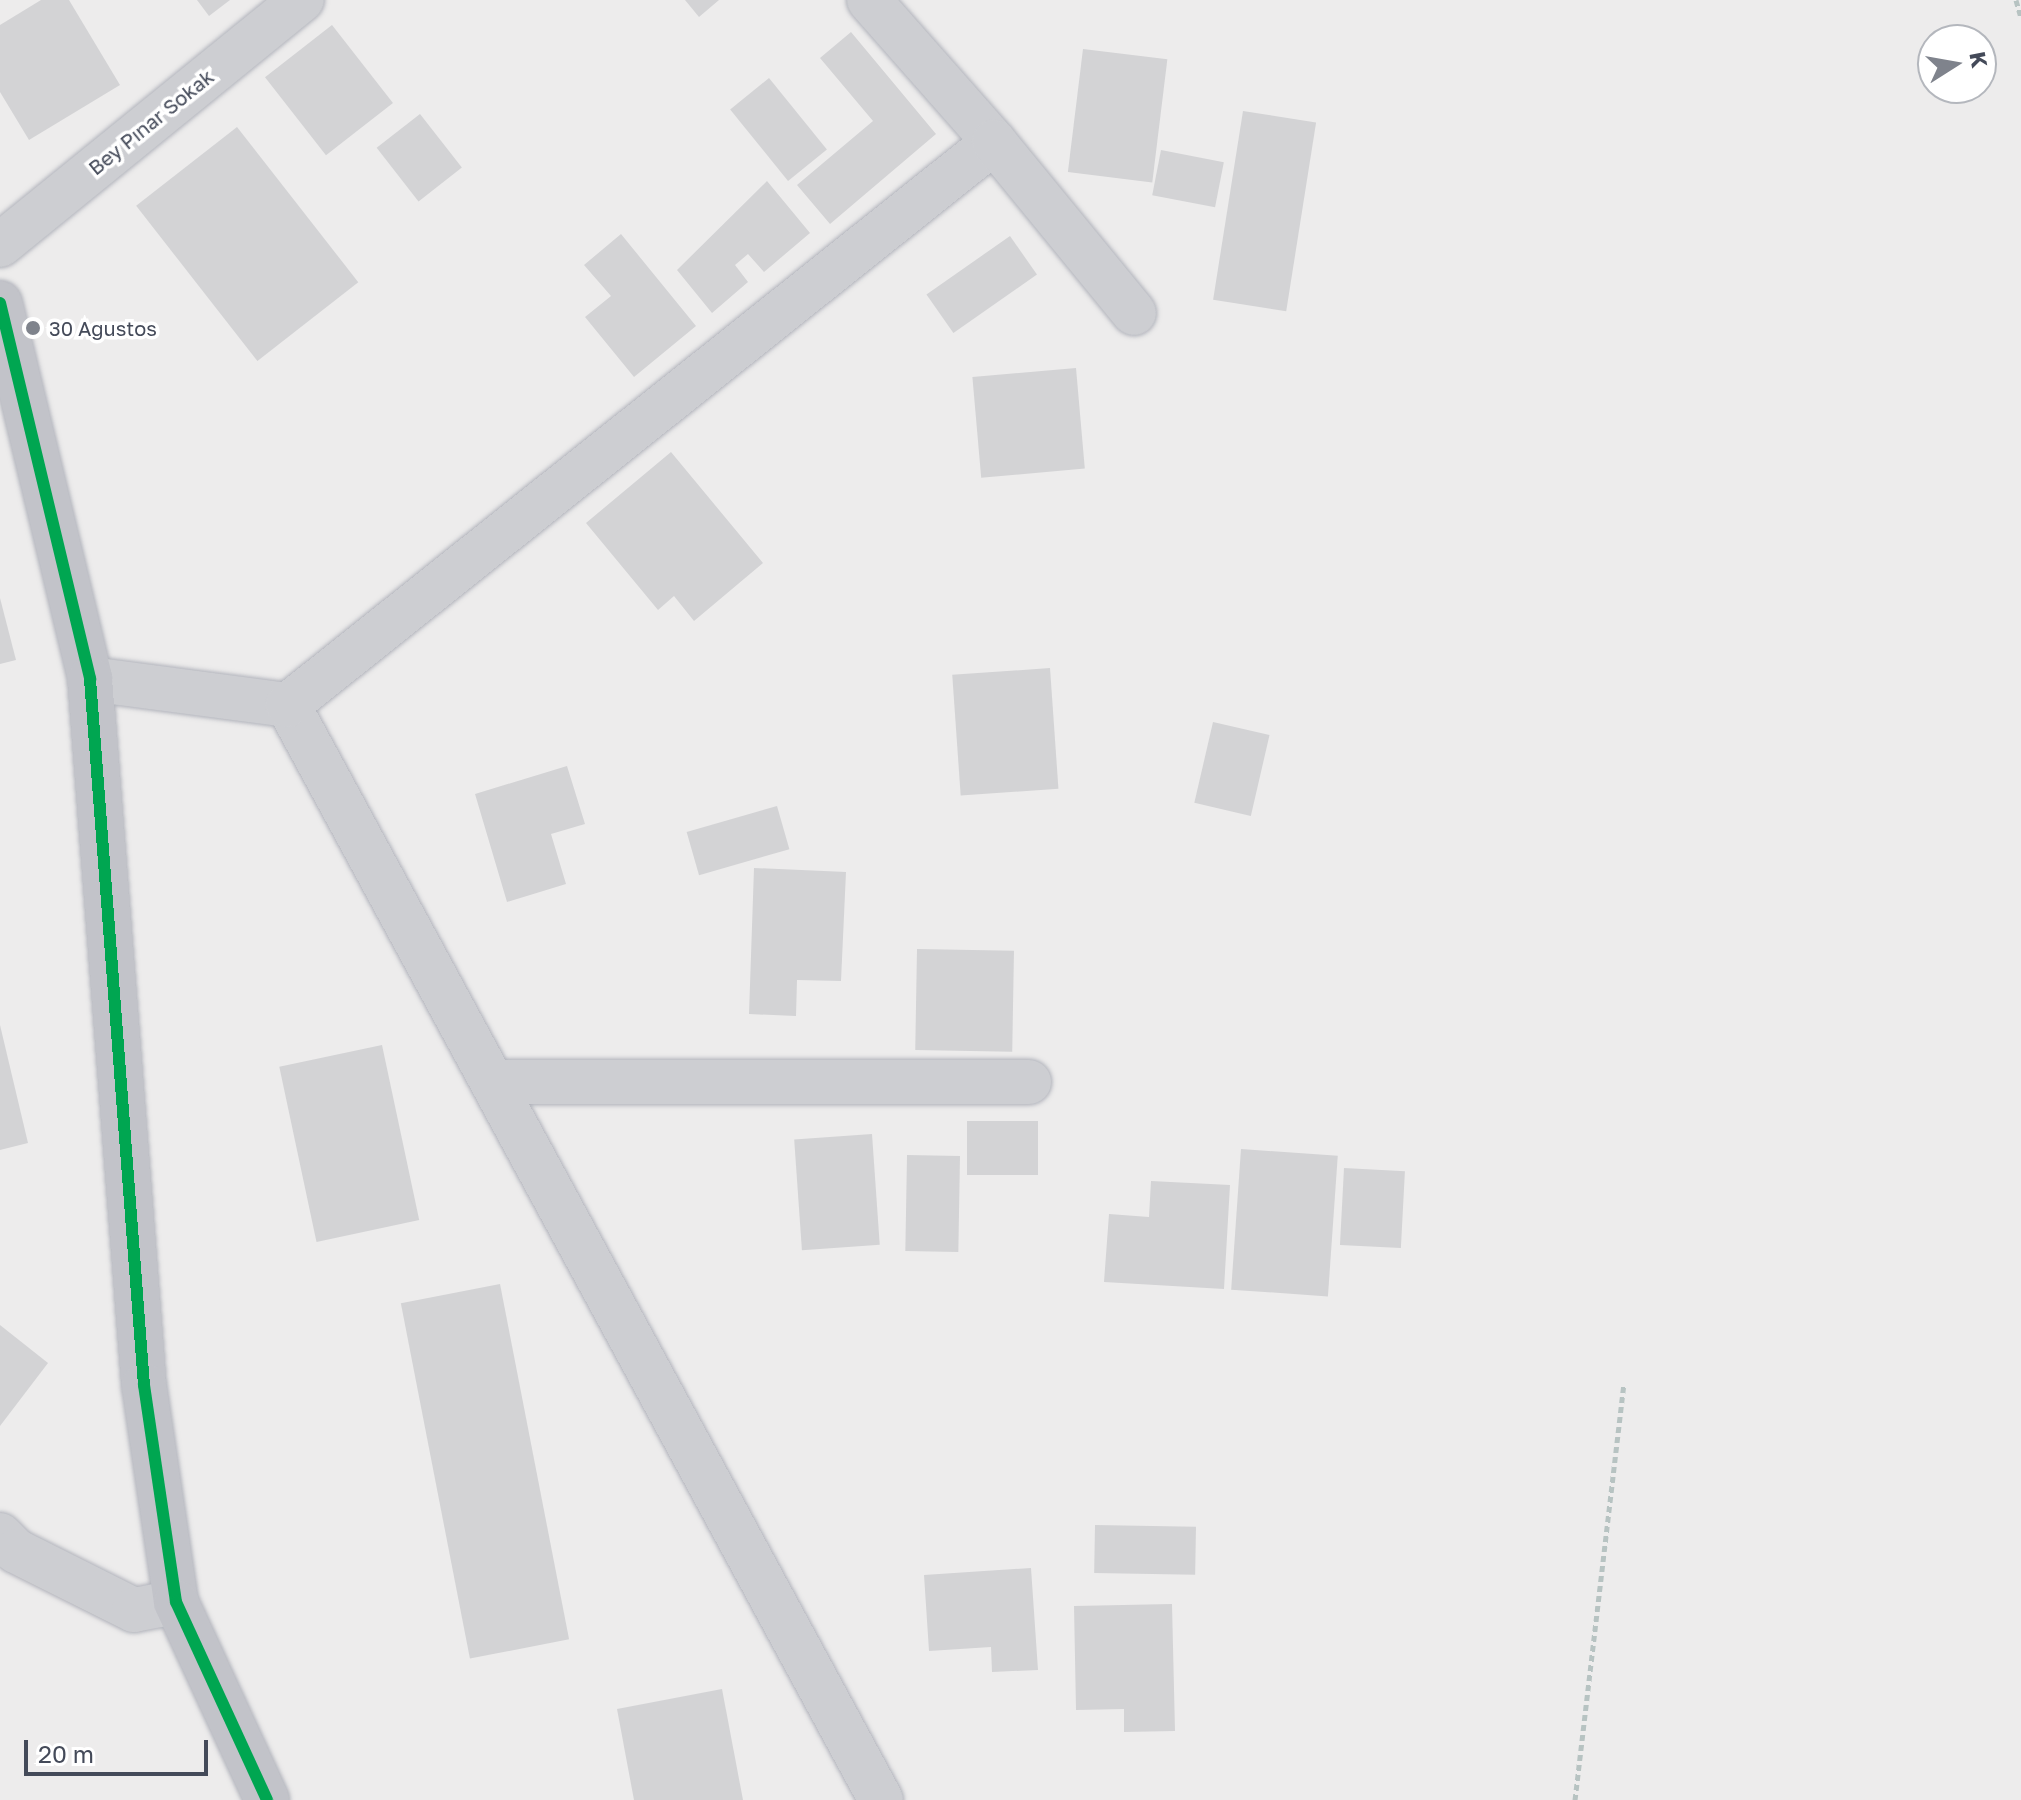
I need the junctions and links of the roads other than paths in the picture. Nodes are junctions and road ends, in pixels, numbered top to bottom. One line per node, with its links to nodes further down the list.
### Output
1 (302, 0): 4 (street, Bey Pınar Sokak)
2 (869, 0): 3 (street)
3 (994, 142): 6 (street); 8 (street)
4 (0, 245)
5 (0, 303): 7 (highway)
6 (1134, 313)
7 (90, 679): 8 (street); 12 (highway)
8 (288, 705): 9 (street)
9 (497, 1082): 10 (street); 14 (street)
10 (1029, 1082)
11 (0, 1535): 12 (street)
12 (176, 1602): 13 (highway)
13 (267, 1800)
14 (881, 1800)

